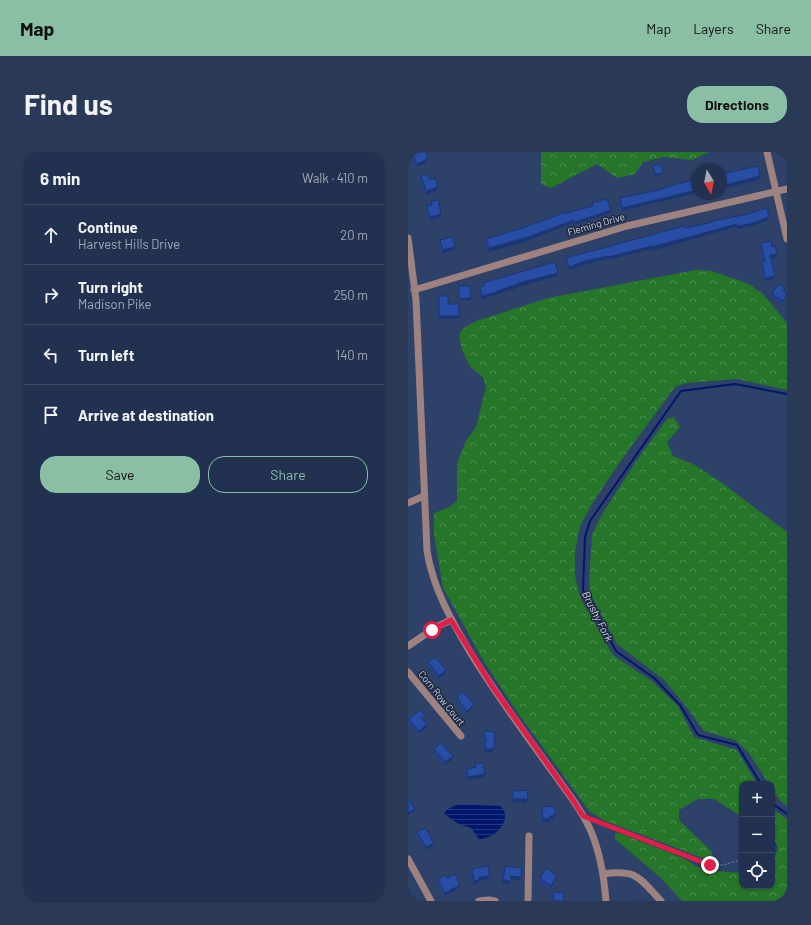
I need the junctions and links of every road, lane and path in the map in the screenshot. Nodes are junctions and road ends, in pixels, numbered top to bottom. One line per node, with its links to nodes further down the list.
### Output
1 (767, 152): 3 (street)
2 (787, 189): 3 (street, Fleming Drive)
3 (776, 192): 5 (street); 6 (street, Fleming Drive)
4 (408, 238): 6 (street)
5 (787, 239)
6 (414, 290): 7 (street)
7 (424, 496): 8 (street); 9 (street)
8 (408, 503)
9 (451, 620): 10 (street); 13 (street)
10 (408, 646)
11 (408, 672): 12 (street, Corn Row Court)
12 (461, 736)
13 (583, 816): 16 (path); 17 (street)
14 (529, 836): 21 (street)
15 (408, 859): 18 (street)
16 (739, 861)
17 (603, 874): 22 (street); 23 (street)
18 (431, 901)
19 (479, 901): 20 (street)
20 (494, 901)
21 (528, 901)
22 (606, 901)
23 (661, 901)

